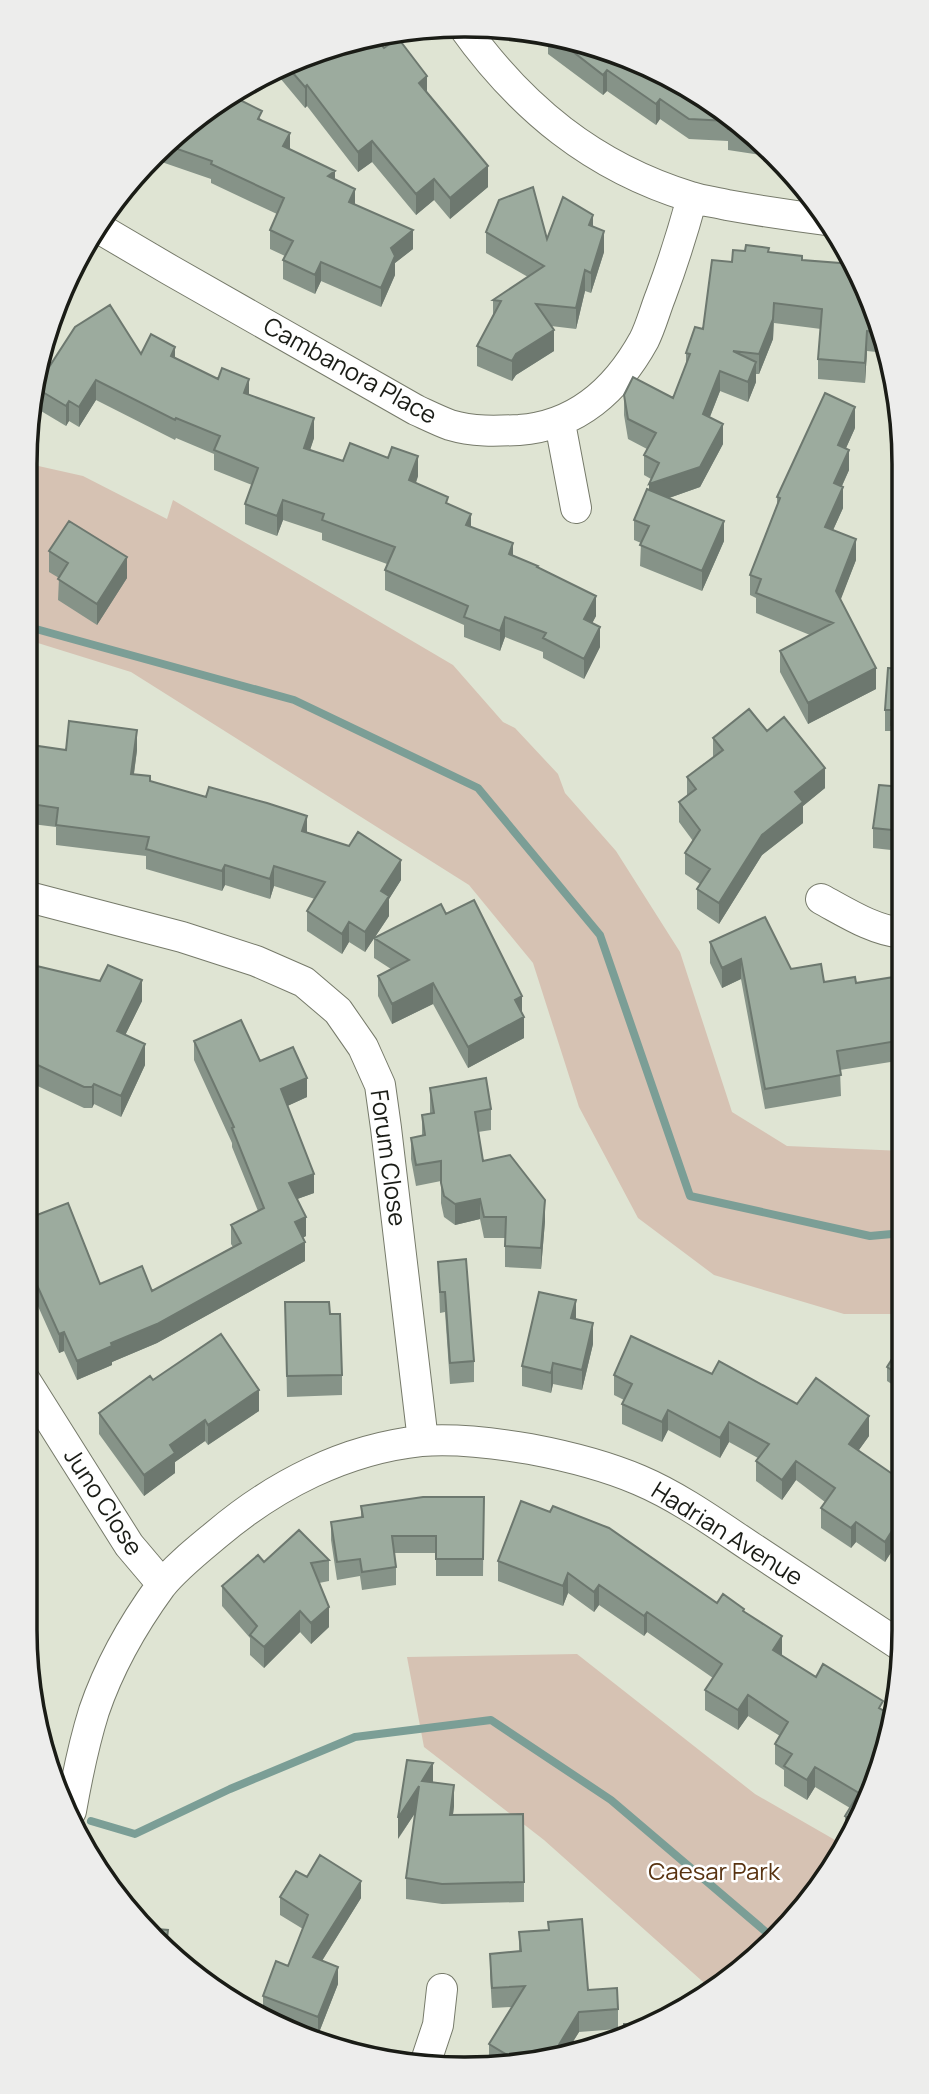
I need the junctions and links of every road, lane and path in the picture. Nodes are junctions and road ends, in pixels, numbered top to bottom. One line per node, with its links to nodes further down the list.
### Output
1 (471, 37): 2 (street)
2 (692, 198): 3 (street); 5 (street, Cambanora Place)
3 (814, 219)
4 (106, 232): 5 (street, Cambanora Place)
5 (560, 423): 6 (street)
6 (576, 508)
7 (821, 899): 9 (street)
8 (37, 900): 11 (street, Forum Close)
9 (892, 932)
10 (37, 1400): 12 (street, Juno Close)
11 (423, 1441): 12 (street, Hadrian Avenue); 13 (street, Hadrian Avenue)
12 (162, 1584): 14 (street, Hadrian Avenue)
13 (892, 1640)
14 (73, 1801)
15 (442, 1989): 16 (street)
16 (428, 2055)

